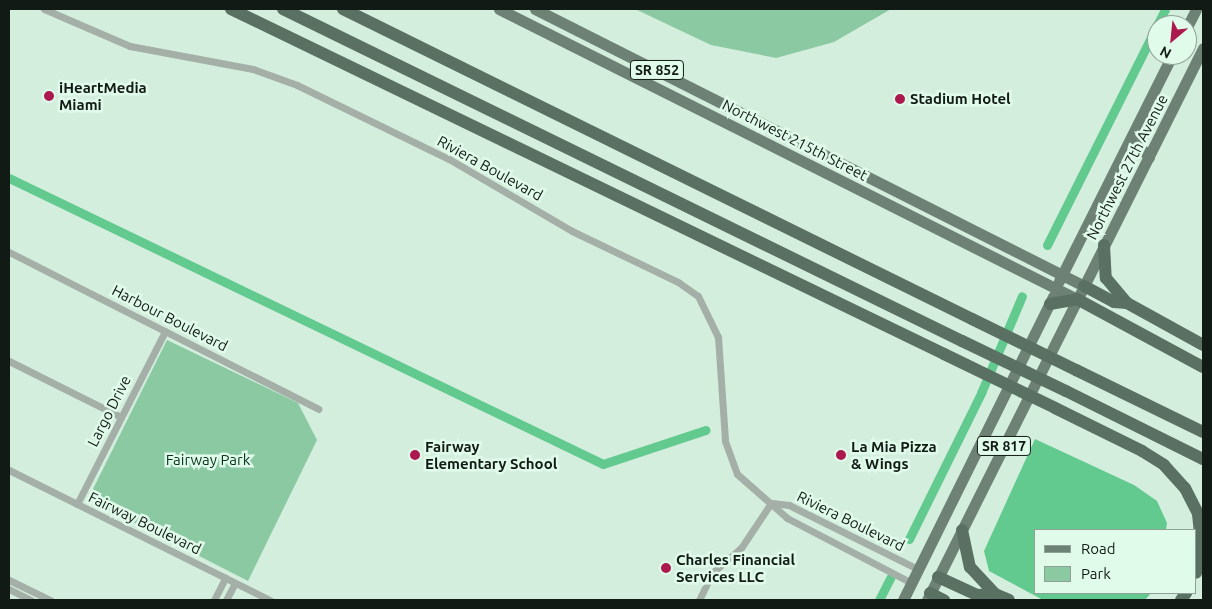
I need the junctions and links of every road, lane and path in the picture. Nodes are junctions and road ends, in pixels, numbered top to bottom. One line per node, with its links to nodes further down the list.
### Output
1 (44, 9): 30 (street, Riviera Boulevard)
2 (231, 9): 33 (highway, bridge)
3 (283, 9): 28 (highway, bridge)
4 (343, 9): 27 (highway, bridge)
5 (499, 9): 11 (main road, Northwest 215th Street / SR 852)
6 (535, 9): 10 (main road, Northwest 215th Street / SR 852)
7 (1203, 48): 12 (main road, Northwest 27th Avenue / SR 817)
8 (1167, 65): 9 (main road, Northwest 27th Avenue / SR 817)
9 (1141, 115): 12 (main road); 15 (main road, Northwest 27th Avenue / SR 817)
10 (779, 131): 11 (main road); 15 (main road, Northwest 215th Street / SR 852)
11 (772, 146): 17 (main road, Northwest 215th Street / SR 852)
12 (1149, 157): 13 (main road, Northwest 27th Avenue / SR 817)
13 (1104, 245): 16 (main road, Northwest 27th Avenue / SR 817); 19 (highway)
14 (9, 252): 21 (street, Harbour Boulevard)
15 (1061, 274): 16 (main road, Northwest 215th Street / SR 852); 17 (main road, Northwest 27th Avenue / SR 817)
16 (1084, 286): 18 (main road, Northwest 27th Avenue / SR 817); 19 (highway)
17 (1056, 288): 18 (main road, Northwest 215th Street / SR 852); 20 (main road, SR 817)
18 (1077, 299): 20 (highway); 24 (highway); 32 (main road, SR 817)
19 (1127, 303): 22 (highway)
20 (1050, 304): 34 (main road, SR 817)
21 (165, 331): 25 (street, Harbour Boulevard); 26 (street, Largo Drive)
22 (1203, 345)
23 (9, 360): 26 (street)
24 (1203, 368)
25 (318, 409)
26 (121, 417): 31 (street, Largo Drive)
27 (1203, 432)
28 (1203, 459)
29 (9, 470): 31 (street, Fairway Boulevard)
30 (771, 503): 34 (street, Riviera Boulevard); 38 (street, Riviera Boulevard); 48 (street)
31 (77, 504): 36 (street, Fairway Boulevard)
32 (962, 530): 35 (main road, SR 817); 41 (highway)
33 (1197, 567)
34 (918, 569): 35 (main road); 38 (main road, SR 817)
35 (938, 577): 41 (highway); 42 (main road, SR 817)
36 (225, 578): 39 (street, Fairway Boulevard); 45 (street)
37 (9, 580): 44 (street)
38 (912, 582): 42 (main road); 49 (main road, SR 817)
39 (235, 583): 46 (street); 47 (street, Fairway Boulevard)
40 (9, 589): 43 (street)
41 (995, 594): 51 (highway)
42 (929, 597): 50 (highway)
43 (31, 600)
44 (50, 600)
45 (214, 600)
46 (226, 600)
47 (270, 600)
48 (699, 600)
49 (903, 600)
50 (944, 600)
51 (1009, 600)

